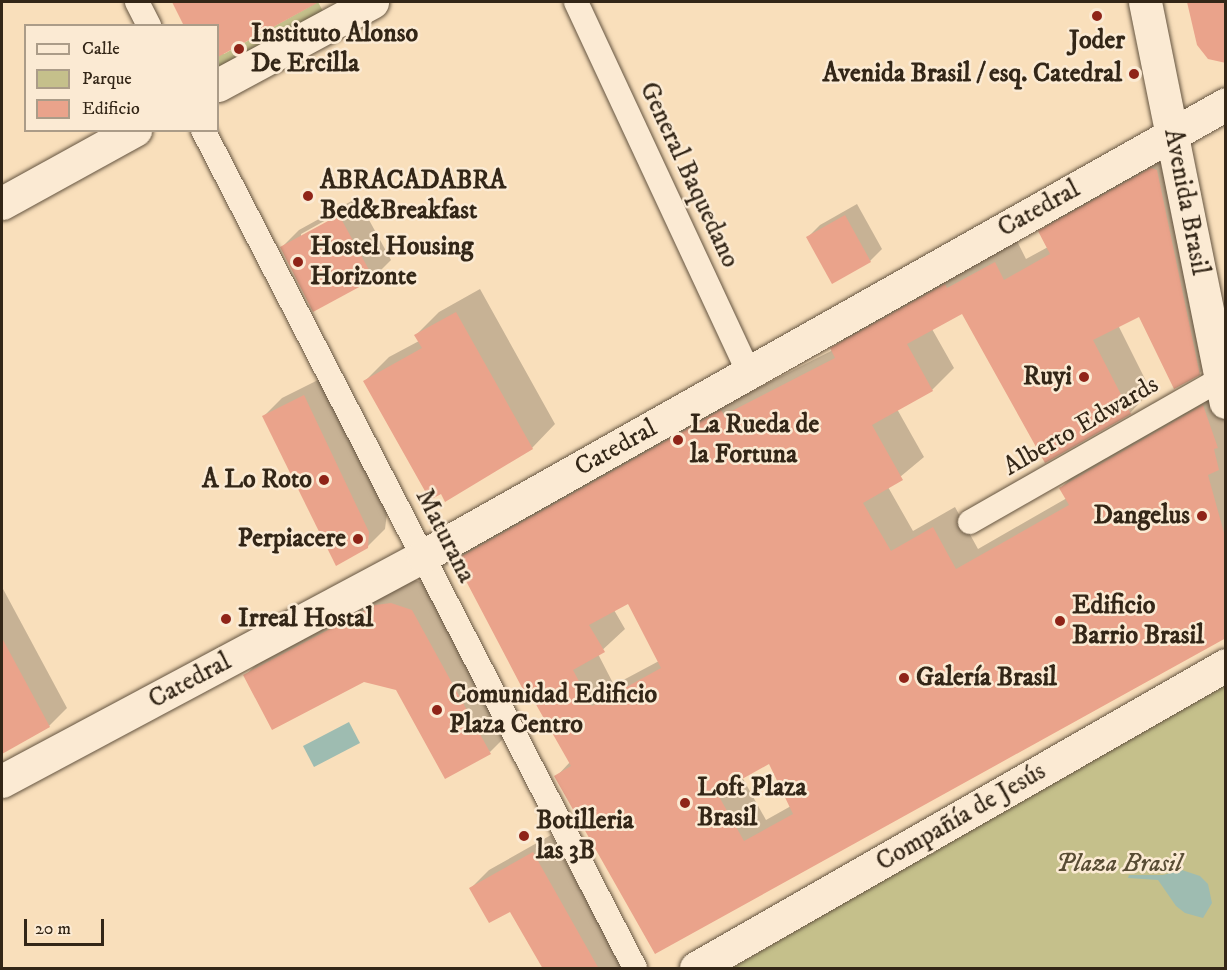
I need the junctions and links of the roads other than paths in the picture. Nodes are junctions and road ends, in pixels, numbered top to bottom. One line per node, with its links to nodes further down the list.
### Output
1 (137, 2): 5 (street)
2 (372, 2): 6 (main road)
3 (576, 2): 12 (street, General Baquedano)
4 (1145, 2): 10 (main road, Avenida Brasil)
5 (148, 24)
6 (219, 85)
7 (1226, 104): 10 (main road, Catedral)
8 (131, 132): 11 (main road)
9 (204, 132): 15 (street, Maturana)
10 (1173, 134): 12 (main road, Catedral); 13 (main road, Avenida Brasil)
11 (2, 203)
12 (749, 373): 15 (main road, Catedral)
13 (1223, 391): 14 (street, Alberto Edwards)
14 (970, 522)
15 (423, 556): 17 (main road, Catedral); 18 (street, Maturana)
16 (1226, 665): 19 (main road, Compañía de Jesús)
17 (2, 781)
18 (635, 969)
19 (696, 969)

